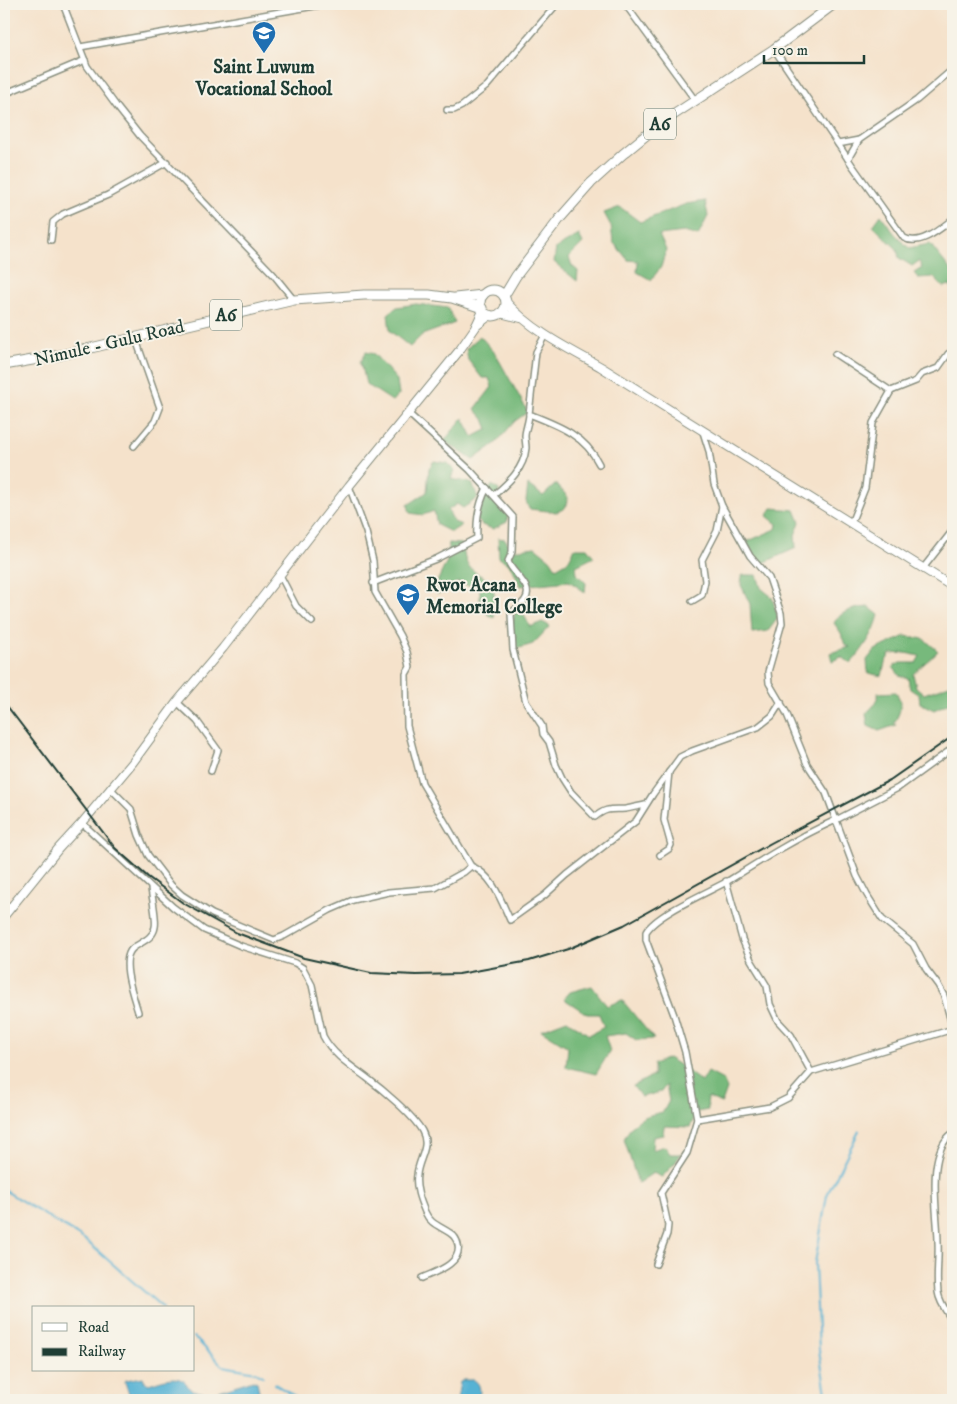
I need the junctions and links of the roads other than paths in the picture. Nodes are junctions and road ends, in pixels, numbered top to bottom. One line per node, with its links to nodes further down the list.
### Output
1 (63, 4): 6 (street)
2 (326, 4): 6 (street)
3 (557, 4): 12 (street)
4 (625, 4): 11 (street)
5 (834, 4): 7 (main road, A6)
6 (80, 48): 8 (street)
7 (774, 49): 11 (main road, A6); 14 (street)
8 (84, 60): 10 (street); 16 (street)
9 (953, 69): 13 (street)
10 (4, 94)
11 (695, 100): 19 (main road, A6)
12 (447, 110)
13 (859, 140): 14 (street); 15 (street)
14 (838, 144): 15 (street)
15 (848, 159): 17 (street)
16 (166, 162): 18 (street); 24 (street)
17 (953, 219)
18 (51, 240)
19 (516, 276): 20 (main road, A6); 23 (main road, A6)
20 (496, 290): 21 (main road, A6); 23 (main road)
21 (483, 295): 22 (main road, Nimule - Gulu Road / A6); 25 (main road)
22 (452, 298): 24 (main road, Nimule - Gulu Road / A6); 25 (main road, Nimule - Gulu Road / A6)
23 (505, 299): 26 (main road, A6); 27 (main road)
24 (294, 300): 29 (main road, Nimule - Gulu Road / A6)
25 (485, 311): 26 (main road, A6); 34 (main road)
26 (500, 313): 27 (main road)
27 (520, 318): 28 (main road)
28 (545, 335): 35 (street); 36 (main road)
29 (135, 337): 32 (main road, Nimule - Gulu Road / A6); 37 (street)
30 (953, 351): 33 (street)
31 (835, 354): 33 (street)
32 (4, 365)
33 (891, 391): 43 (street)
34 (408, 413): 39 (main road); 40 (street)
35 (529, 414): 38 (street); 41 (street)
36 (702, 432): 42 (street); 43 (main road)
37 (134, 446)
38 (599, 464)
39 (349, 486): 46 (main road); 47 (street)
40 (487, 488): 41 (street); 47 (street)
41 (494, 495): 57 (street)
42 (722, 506): 49 (street); 52 (street)
43 (852, 523): 45 (main road)
44 (953, 530): 45 (street)
45 (924, 568): 48 (main road)
46 (280, 575): 50 (street); 51 (main road)
47 (373, 583): 61 (street)
48 (953, 587)
49 (692, 601)
50 (312, 622)
51 (177, 702): 54 (street); 56 (main road)
52 (781, 702): 55 (street); 58 (street)
53 (953, 748): 58 (street)
54 (211, 771)
55 (669, 772): 57 (street); 60 (street)
56 (110, 788): 59 (main road); 61 (street)
57 (646, 805): 61 (street)
58 (836, 820): 62 (street); 66 (street)
59 (82, 822): 63 (street); 64 (main road)
60 (660, 855)
61 (471, 866)
62 (726, 881): 67 (street); 68 (street)
63 (151, 888): 65 (street); 71 (street)
64 (4, 916)
65 (138, 1012)
66 (953, 1029): 67 (street)
67 (811, 1072): 68 (street)
68 (697, 1118): 70 (street)
69 (953, 1133): 72 (street)
70 (656, 1264)
71 (422, 1278)
72 (953, 1322)

